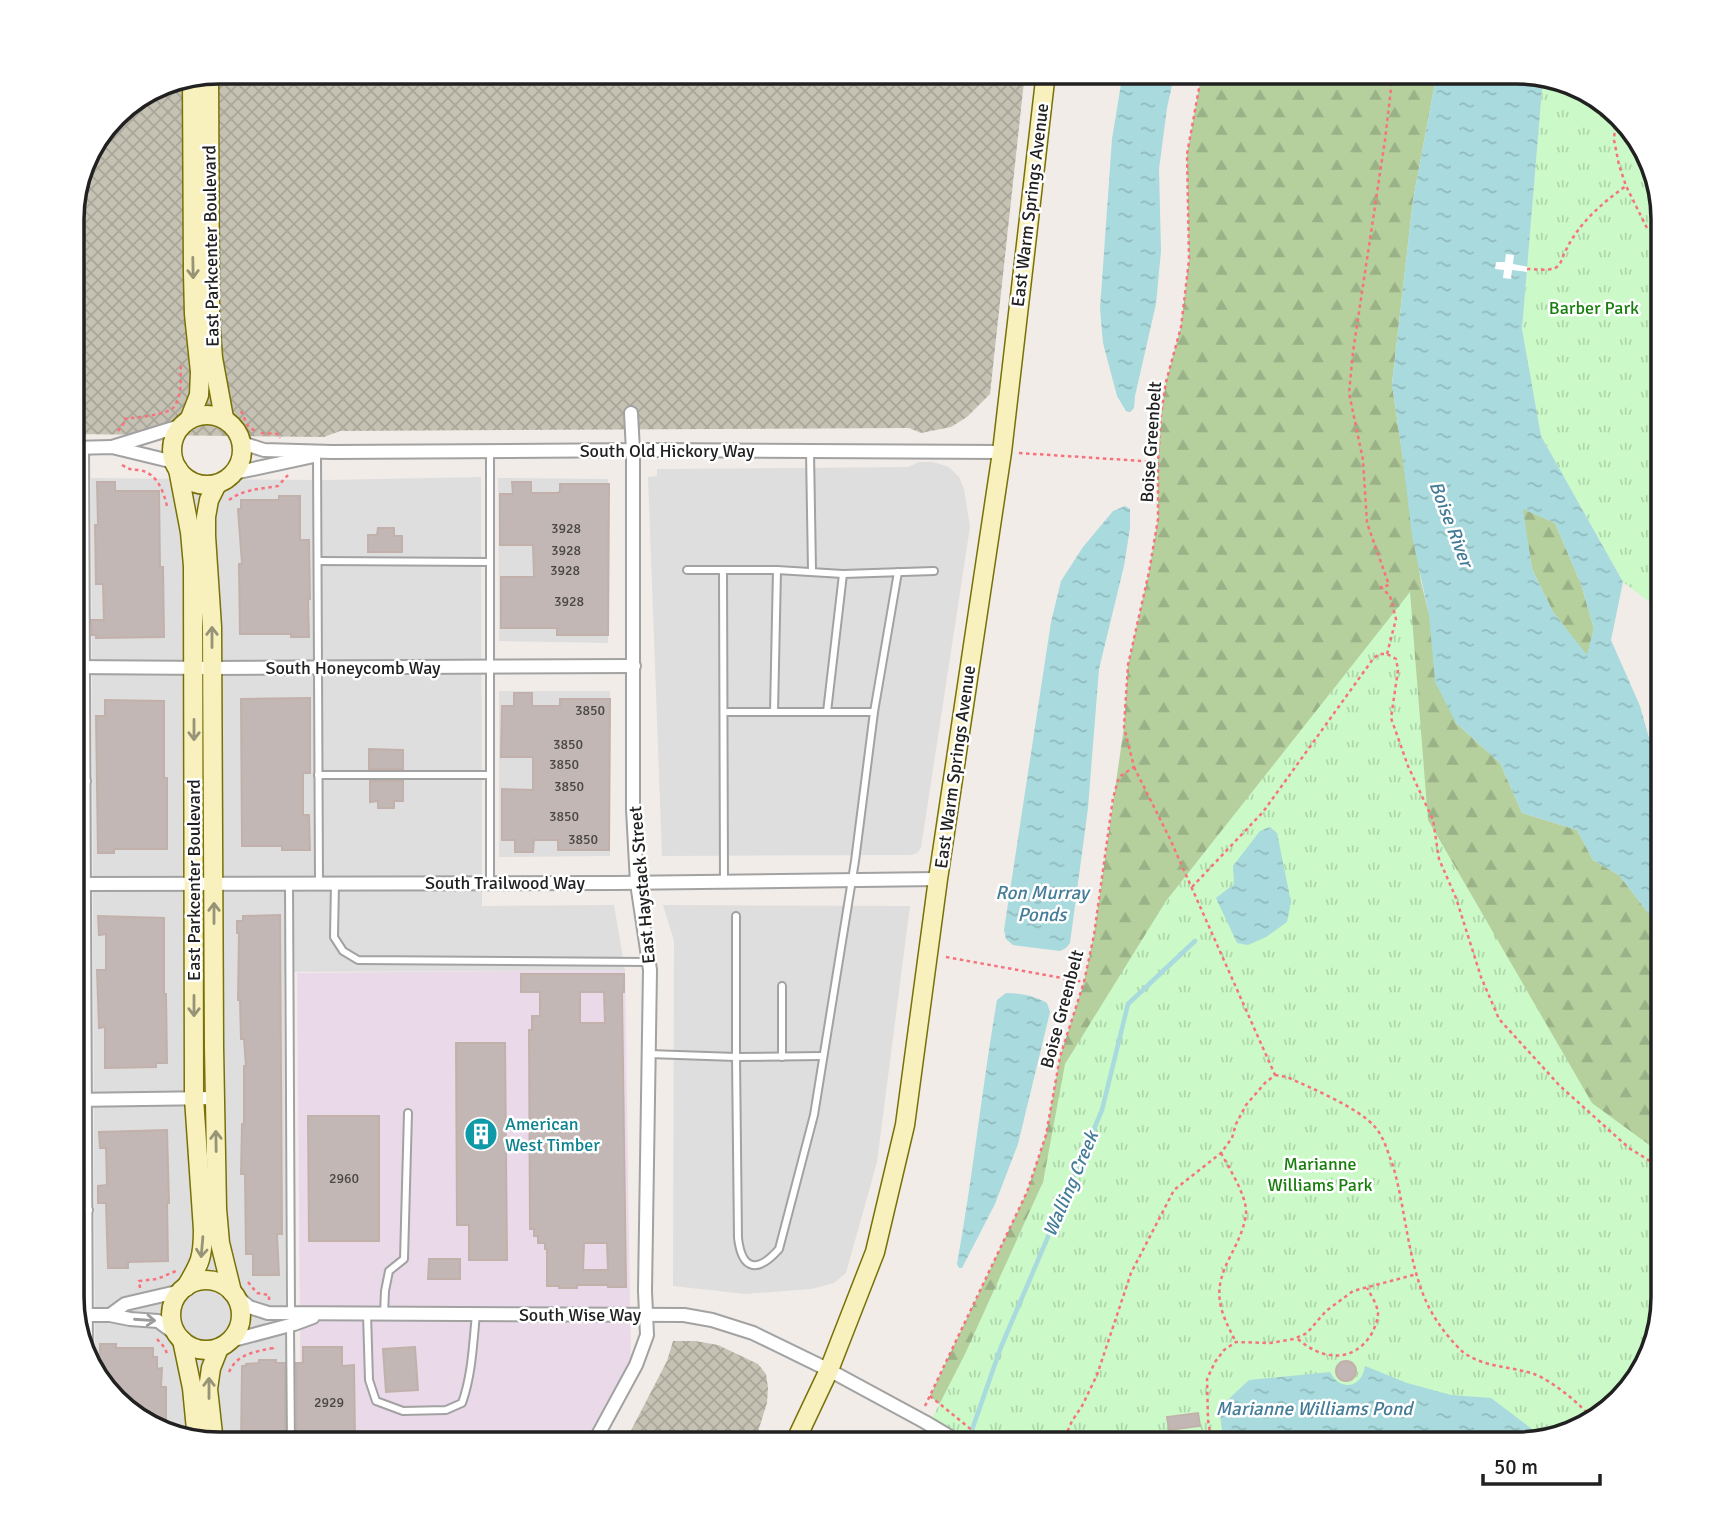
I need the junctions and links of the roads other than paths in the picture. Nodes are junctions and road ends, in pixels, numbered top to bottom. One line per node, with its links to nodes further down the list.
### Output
1 (1045, 84): 14 (street, East Warm Springs Avenue)
2 (209, 85): 5 (street, East Parkcenter Boulevard)
3 (192, 87): 6 (street, East Parkcenter Boulevard, one-way to 6)
4 (631, 413): 10 (street, East Haystack Street)
5 (224, 418): 6 (street); 7 (street)
6 (185, 422): 8 (street); 16 (street)
7 (242, 443): 13 (street, South Old Hickory Way); 17 (street)
8 (112, 447): 9 (street); 16 (street)
9 (84, 448)
10 (633, 450): 11 (street, South Old Hickory Way); 12 (street, South Old Hickory Way); 31 (street, East Haystack Street)
11 (810, 450): 14 (street, South Old Hickory Way); 26 (lane)
12 (490, 451): 13 (street, South Old Hickory Way); 22 (lane)
13 (332, 452): 15 (street, South Old Hickory Way)
14 (1002, 452): 45 (street, East Warm Springs Avenue)
15 (317, 455): 17 (street, South Old Hickory Way); 20 (lane)
16 (176, 466): 18 (street); 34 (street, East Parkcenter Boulevard)
17 (234, 474): 18 (street)
18 (217, 484): 35 (street, East Parkcenter Boulevard, one-way to 18)
19 (84, 529): 21 (lane)
20 (318, 561): 22 (lane); 36 (lane)
21 (86, 562): 30 (lane)
22 (490, 562): 33 (lane)
23 (687, 570): 24 (lane)
24 (723, 570): 25 (lane); 37 (lane)
25 (777, 570): 26 (lane); 38 (lane)
26 (811, 571): 29 (lane)
27 (934, 571): 28 (lane)
28 (898, 572): 29 (lane); 40 (lane)
29 (843, 574): 39 (lane)
30 (84, 592)
31 (634, 666): 33 (street, South Honeycomb Way); 54 (street, East Haystack Street)
32 (84, 667): 34 (street, South Honeycomb Way)
33 (490, 667): 36 (street, South Honeycomb Way); 43 (lane)
34 (193, 668): 35 (street, South Honeycomb Way); 48 (street, East Parkcenter Boulevard, one-way to 48)
35 (212, 668): 36 (street, South Honeycomb Way); 49 (street, East Parkcenter Boulevard)
36 (318, 668): 42 (lane)
37 (724, 712): 38 (lane); 47 (lane)
38 (774, 712): 39 (lane)
39 (827, 712): 40 (lane)
40 (874, 712): 46 (lane)
41 (84, 738): 44 (lane)
42 (318, 775): 43 (lane); 51 (lane)
43 (490, 775): 53 (lane)
44 (87, 781): 55 (lane)
45 (938, 879): 46 (street, South Trailwood Way); 85 (street, East Warm Springs Avenue)
46 (851, 880): 47 (street, South Trailwood Way); 62 (lane)
47 (724, 882): 54 (street, South Trailwood Way)
48 (195, 883): 49 (street, South Trailwood Way); 55 (street, South Trailwood Way); 65 (street, East Parkcenter Boulevard, one-way to 65)
49 (214, 883): 50 (street, South Trailwood Way); 66 (street, East Parkcenter Boulevard, one-way to 49)
50 (289, 883): 51 (street, South Trailwood Way); 81 (lane)
51 (319, 883): 52 (street, South Trailwood Way)
52 (335, 883): 53 (street, South Trailwood Way); 57 (lane)
53 (490, 883): 54 (street, South Trailwood Way)
54 (637, 883): 57 (street, East Haystack Street)
55 (87, 884): 60 (lane)
56 (736, 916): 63 (lane)
57 (649, 962): 61 (street, East Haystack Street)
58 (782, 986): 64 (lane)
59 (84, 993): 60 (lane)
60 (88, 993): 68 (lane)
61 (649, 1054): 63 (lane); 78 (street, East Haystack Street)
62 (824, 1056): 63 (lane); 64 (lane)
63 (736, 1057): 64 (lane)
64 (782, 1057)
65 (194, 1098): 66 (street); 68 (street); 72 (street, East Parkcenter Boulevard, one-way to 72)
66 (215, 1098): 73 (street, East Parkcenter Boulevard, one-way to 66)
67 (84, 1099): 68 (street)
68 (88, 1099): 71 (lane)
69 (408, 1113): 75 (lane)
70 (84, 1210): 71 (lane)
71 (89, 1210): 80 (lane)
72 (184, 1289): 73 (street); 77 (street); 83 (street)
73 (232, 1292): 81 (street, South Wise Way); 84 (street)
74 (367, 1314): 75 (street, South Wise Way); 76 (lane); 81 (street, South Wise Way)
75 (384, 1314): 76 (street, South Wise Way)
76 (476, 1314): 78 (street, South Wise Way)
77 (110, 1315): 80 (street); 83 (street, one-way to 83)
78 (647, 1315): 85 (street, South Wise Way); 89 (street, East Haystack Street)
79 (85, 1316): 80 (street)
80 (89, 1316): 82 (lane)
81 (290, 1319): 84 (street, South Wise Way); 88 (lane)
82 (89, 1332)
83 (179, 1337): 84 (street); 86 (street)
84 (224, 1344): 87 (street, one-way to 84)
85 (829, 1370): 90 (street, East Warm Springs Avenue); 91 (street, South Wise Way)
86 (196, 1430)
87 (213, 1432)
88 (291, 1432)
89 (600, 1432)
90 (800, 1432)
91 (942, 1432)

